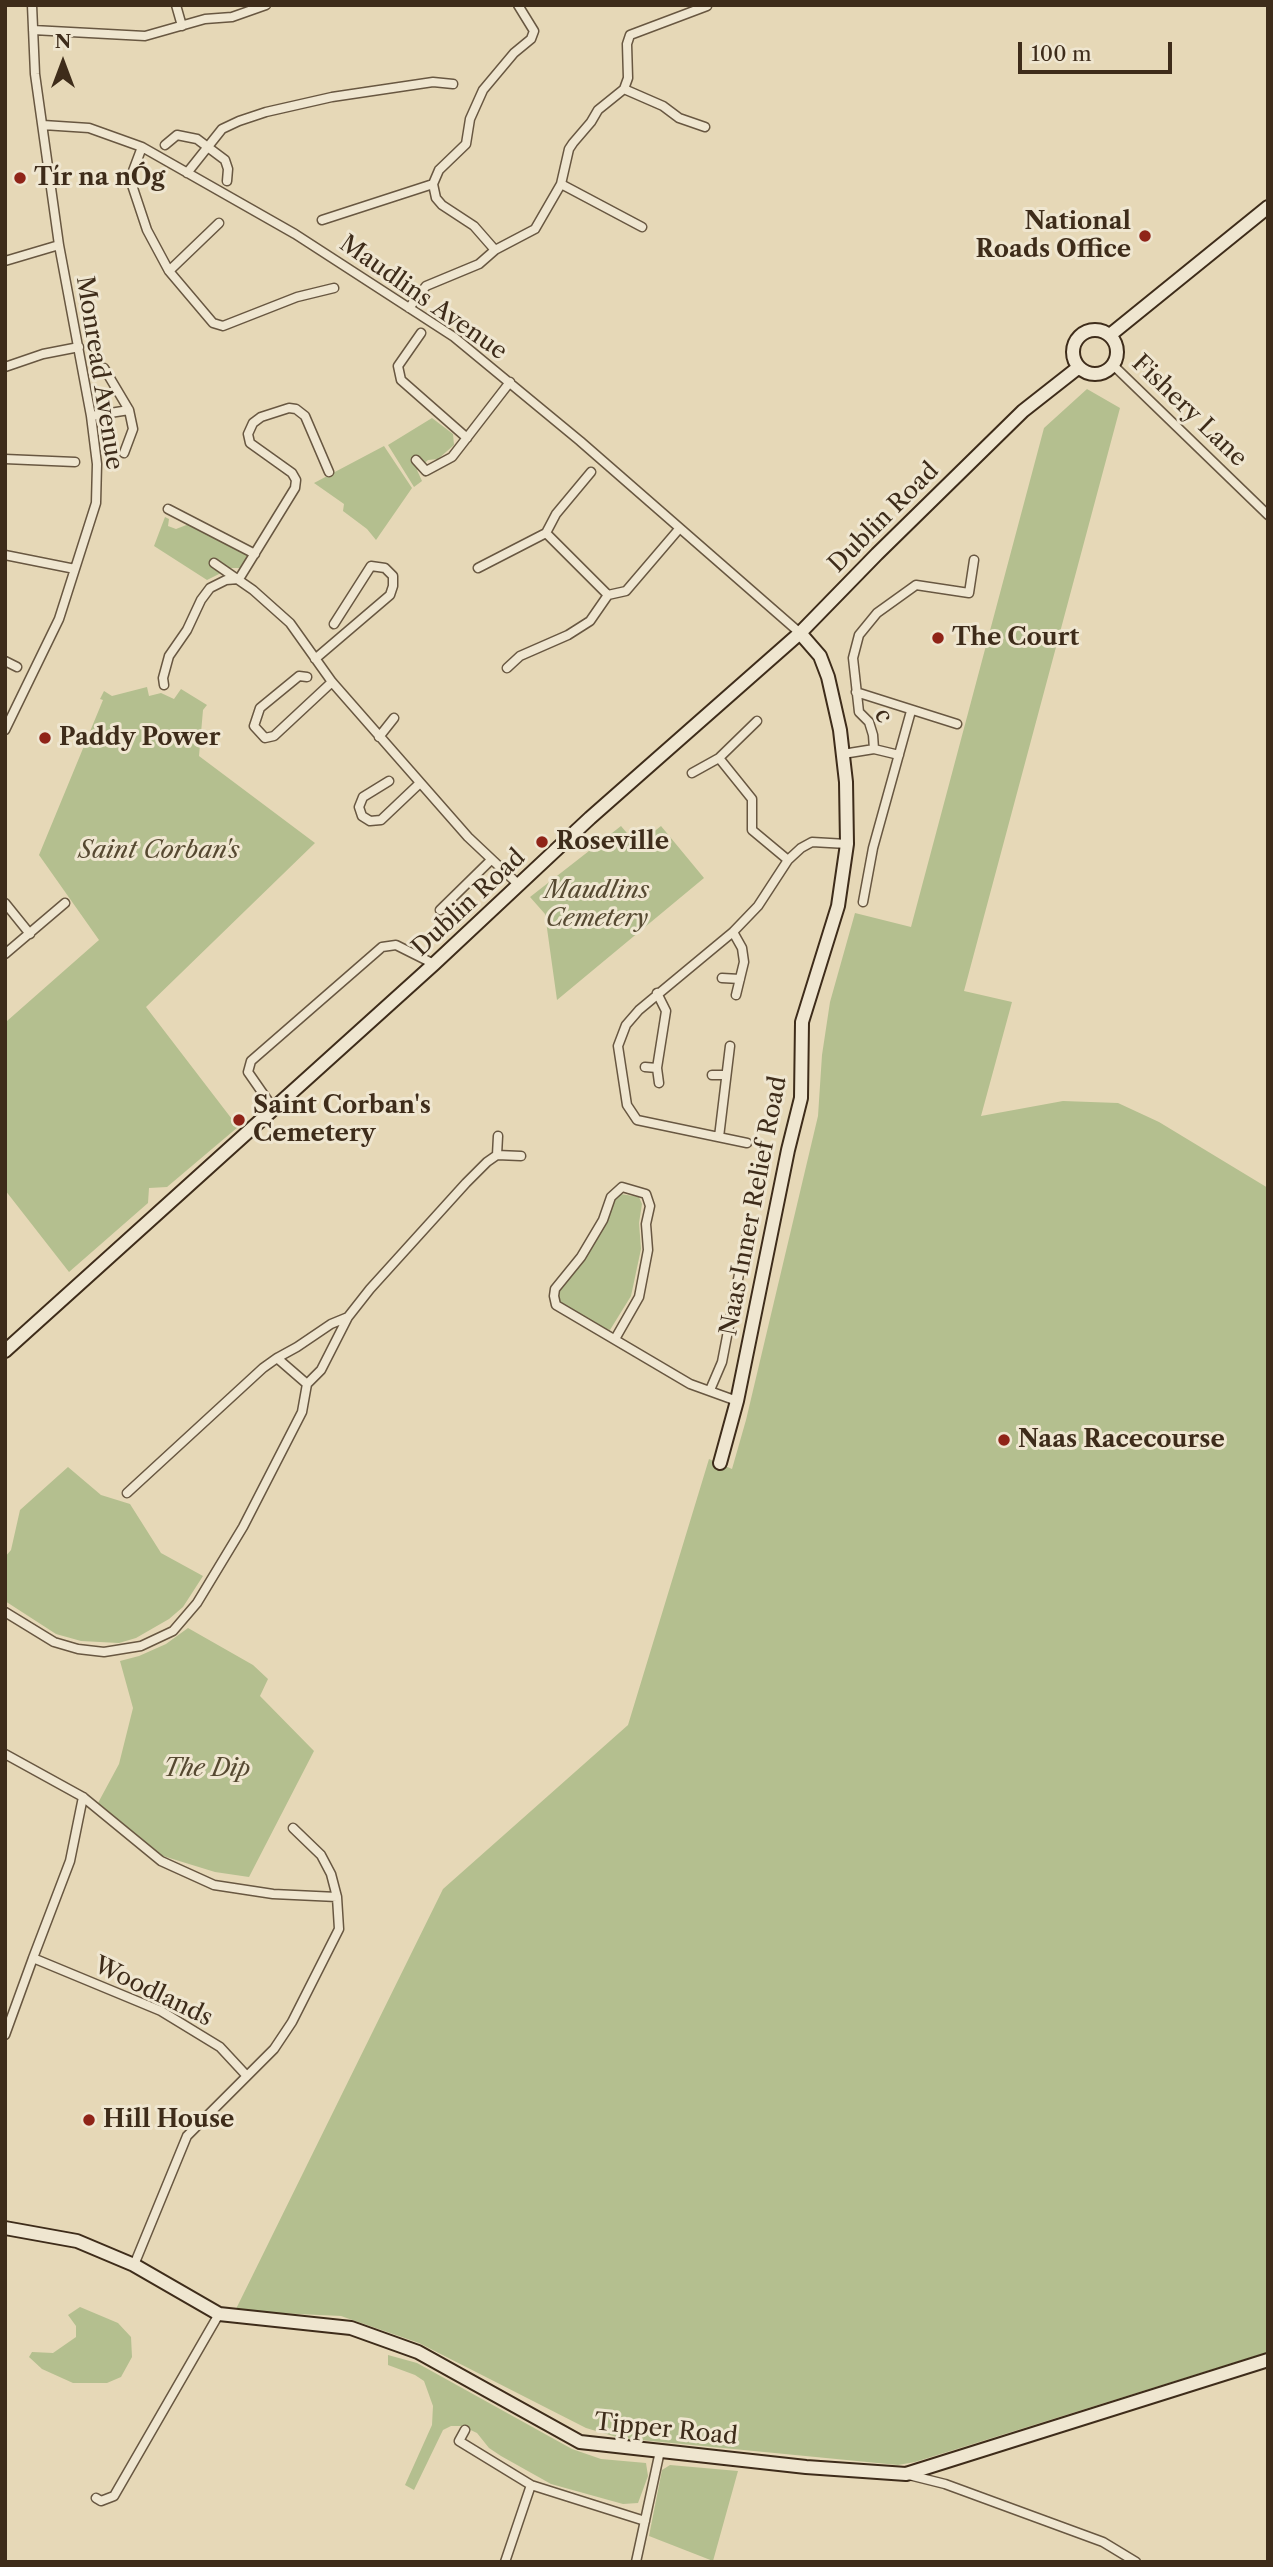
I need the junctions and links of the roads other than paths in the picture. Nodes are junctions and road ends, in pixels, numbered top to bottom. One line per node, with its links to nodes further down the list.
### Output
1 (33, 5): 7 (street, Monread Avenue)
2 (176, 5): 6 (street)
3 (266, 5): 6 (street)
4 (518, 5): 17 (street)
5 (707, 6): 9 (street)
6 (182, 26): 7 (street)
7 (33, 30): 10 (street, Monread Avenue)
8 (453, 84): 13 (street)
9 (624, 89): 11 (street); 18 (street)
10 (43, 125): 14 (street, Maudlins Avenue); 23 (street, Monread Avenue)
11 (705, 127)
12 (165, 145): 13 (street)
13 (207, 145): 15 (street); 16 (street)
14 (142, 147): 15 (street, Maudlins Avenue); 26 (street)
15 (187, 173): 28 (street, Maudlins Avenue)
16 (228, 181)
17 (433, 184): 20 (street); 24 (street)
18 (561, 184): 22 (street); 24 (street)
19 (1268, 207): 30 (street)
20 (321, 220)
21 (219, 223): 26 (street)
22 (642, 227)
23 (59, 245): 25 (street); 31 (street, Monread Avenue)
24 (495, 250): 28 (street)
25 (5, 261)
26 (169, 271): 27 (street)
27 (334, 288)
28 (409, 307): 36 (street, Maudlins Avenue)
29 (421, 333): 39 (street)
30 (1110, 335): 32 (street); 34 (street)
31 (79, 347): 33 (street); 38 (street, Monread Avenue)
32 (1113, 365): 34 (street); 47 (street, Fishery Lane)
33 (5, 367)
34 (1079, 367): 59 (street, Dublin Road)
35 (104, 368): 37 (street)
36 (510, 382): 39 (street); 48 (street, Maudlins Avenue)
37 (129, 410): 38 (street); 40 (street)
38 (91, 416): 55 (street, Monread Avenue)
39 (467, 438): 42 (street)
40 (124, 453)
41 (5, 459): 43 (street)
42 (416, 460)
43 (75, 461)
44 (329, 472): 50 (street)
45 (591, 472): 49 (street)
46 (168, 509): 50 (street)
47 (1268, 515)
48 (678, 529): 57 (street); 59 (street, Maudlins Avenue)
49 (546, 533): 54 (street); 57 (street)
50 (255, 554): 56 (street)
51 (5, 555): 55 (street)
52 (974, 560): 67 (street, c)
53 (214, 563): 56 (street)
54 (478, 568)
55 (75, 569): 72 (street, Monread Avenue)
56 (239, 579): 60 (street); 66 (street)
57 (608, 596): 63 (street)
58 (334, 624): 60 (street)
59 (800, 634): 75 (street, Naas Inner Relief Road); 84 (street, Dublin Road)
60 (315, 659): 65 (street)
61 (5, 661): 62 (street)
62 (17, 667)
63 (508, 668)
64 (307, 677): 65 (street)
65 (332, 682): 73 (street)
66 (164, 685)
67 (856, 692): 68 (street); 74 (street, c)
68 (911, 711): 71 (street); 76 (street)
69 (394, 718): 73 (street)
70 (757, 721): 77 (street)
71 (957, 724)
72 (5, 730)
73 (379, 737): 80 (street)
74 (874, 749): 75 (street); 76 (street)
75 (843, 754): 81 (street, Naas Inner Relief Road)
76 (899, 755): 85 (street)
77 (719, 758): 78 (street); 83 (street)
78 (692, 773)
79 (389, 781): 80 (street)
80 (420, 783): 82 (street)
81 (847, 844): 83 (street); 118 (street, Naas Inner Relief Road)
82 (491, 860): 84 (street); 90 (street)
83 (788, 860): 91 (street)
84 (519, 885): 94 (street, Dublin Road)
85 (866, 889): 86 (street); 87 (street)
86 (876, 892)
87 (863, 902)
88 (5, 903): 92 (street)
89 (65, 903): 92 (street)
90 (440, 910)
91 (733, 932): 96 (street); 97 (street)
92 (30, 934): 93 (street)
93 (5, 954)
94 (434, 964): 105 (street, Dublin Road); 105 (street)
95 (723, 978): 96 (street)
96 (740, 979): 98 (street)
97 (657, 993): 101 (street); 107 (street)
98 (736, 995)
99 (730, 1046): 103 (street)
100 (645, 1067): 101 (street)
101 (657, 1068): 104 (street)
102 (712, 1074): 103 (street)
103 (726, 1075): 107 (street)
104 (659, 1083)
105 (273, 1108): 114 (street, Dublin Road)
106 (498, 1136): 109 (street)
107 (719, 1137): 108 (street)
108 (747, 1143)
109 (497, 1155): 110 (street); 112 (street)
110 (520, 1156)
111 (746, 1238): 117 (street)
112 (348, 1317): 115 (street); 116 (street)
113 (615, 1339): 113 (street); 117 (street)
114 (5, 1351)
115 (277, 1357): 116 (street); 120 (street)
116 (307, 1384): 121 (street)
117 (710, 1390): 118 (street)
118 (737, 1401): 119 (street, Naas Inner Relief Road)
119 (720, 1463)
120 (127, 1493)
121 (5, 1612)
122 (5, 1754): 123 (street)
123 (83, 1797): 125 (street); 126 (street)
124 (293, 1828): 125 (street)
125 (337, 1897): 128 (street)
126 (33, 1958): 127 (street); 128 (street, Woodlands)
127 (5, 2035)
128 (246, 2075): 130 (street)
129 (5, 2228): 130 (street, Tipper Road)
130 (134, 2266): 131 (street, Tipper Road)
131 (219, 2314): 134 (street, Tipper Road); 137 (street)
132 (1268, 2360): 135 (street, Tipper Road)
133 (465, 2430): 136 (street)
134 (660, 2451): 135 (street, Tipper Road); 138 (street)
135 (906, 2474): 141 (street)
136 (531, 2485): 138 (street); 139 (street)
137 (96, 2498)
138 (645, 2521): 140 (street)
139 (505, 2562)
140 (636, 2562)
141 (1136, 2562)

